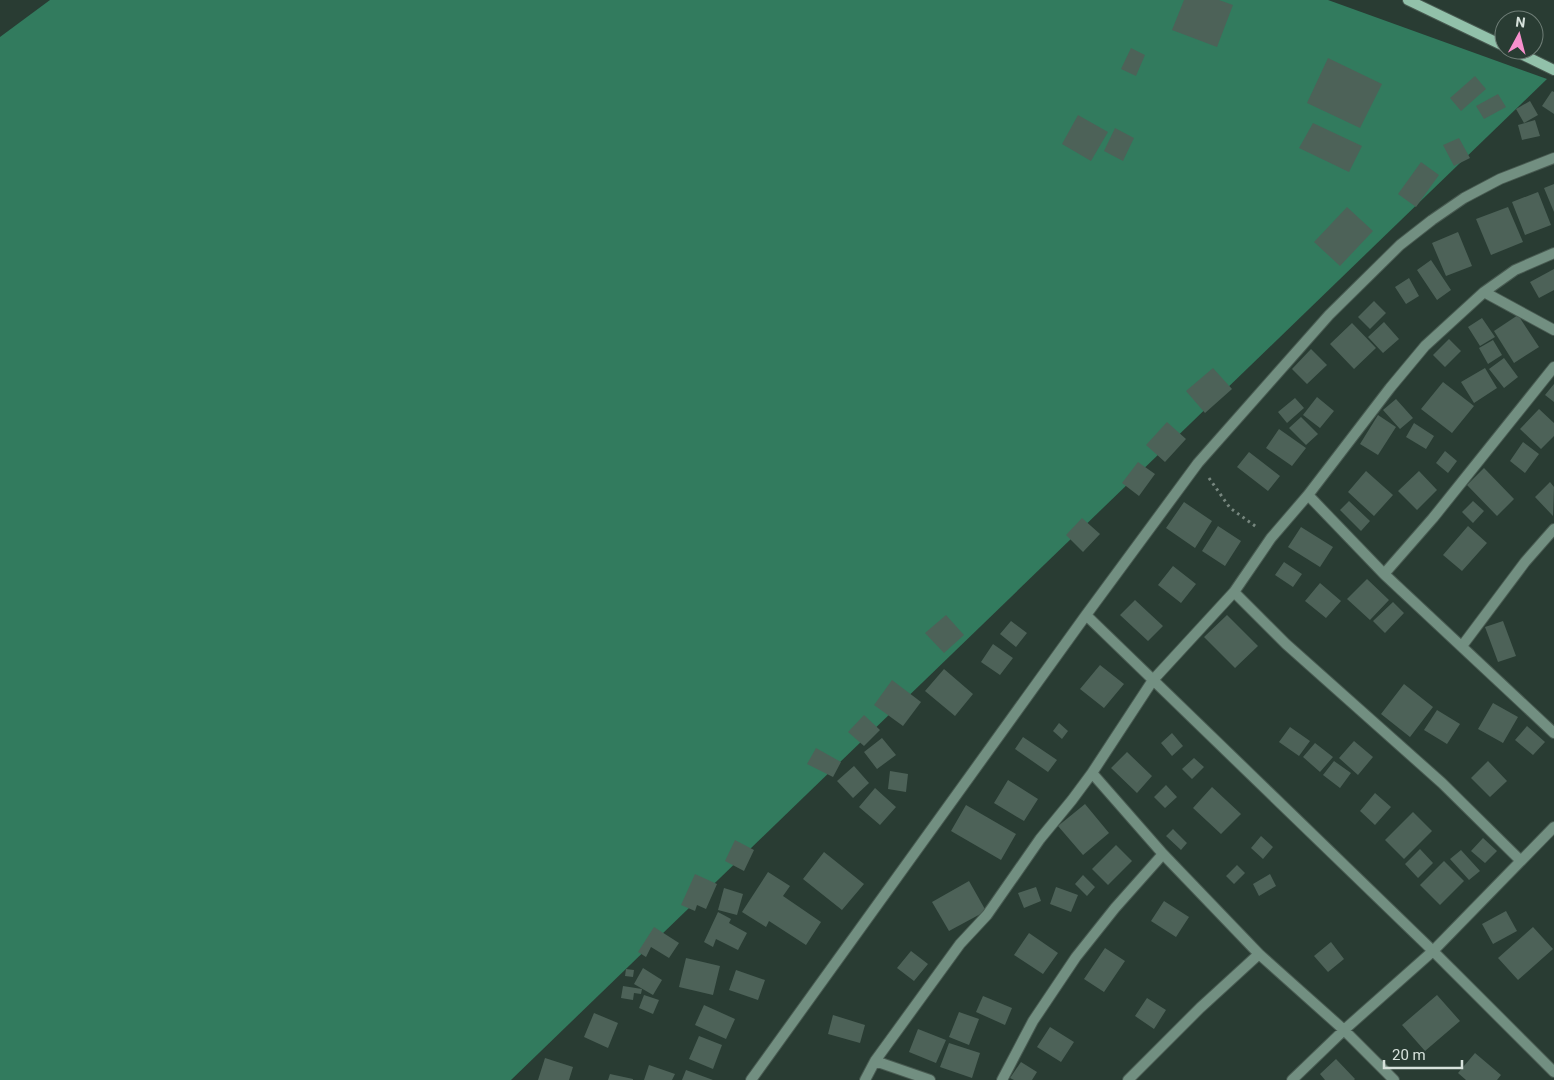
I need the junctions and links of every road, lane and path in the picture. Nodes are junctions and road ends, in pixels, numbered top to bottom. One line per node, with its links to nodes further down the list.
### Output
1 (1408, 0): 2 (main road)
2 (1494, 41)
3 (1533, 60): 4 (main road)
4 (1554, 70)
5 (1554, 158): 10 (street)
6 (1554, 253): 7 (street)
7 (1484, 292): 8 (street); 11 (street)
8 (1554, 330)
9 (1554, 367): 14 (street)
10 (1198, 463): 13 (path); 16 (street)
11 (1308, 495): 13 (street); 14 (street)
12 (1554, 529): 17 (street)
13 (1271, 538): 15 (street)
14 (1384, 574): 17 (street)
15 (1234, 592): 18 (street); 23 (street)
16 (1086, 615): 18 (street); 29 (street)
17 (1462, 646): 19 (street)
18 (1152, 680): 20 (street); 24 (street)
19 (1554, 733)
20 (1092, 773): 22 (street); 27 (street)
21 (1552, 834): 23 (street)
22 (1163, 854): 25 (street); 32 (street)
23 (1521, 861): 24 (street)
24 (1433, 950): 26 (street); 28 (street)
25 (1259, 954): 26 (street); 33 (street)
26 (1344, 1030): 34 (street); 35 (street)
27 (875, 1061): 30 (street); 31 (street)
28 (1554, 1072)
29 (751, 1080)
30 (865, 1080)
31 (930, 1080)
32 (1002, 1080)
33 (1128, 1080)
34 (1292, 1080)
35 (1394, 1080)

